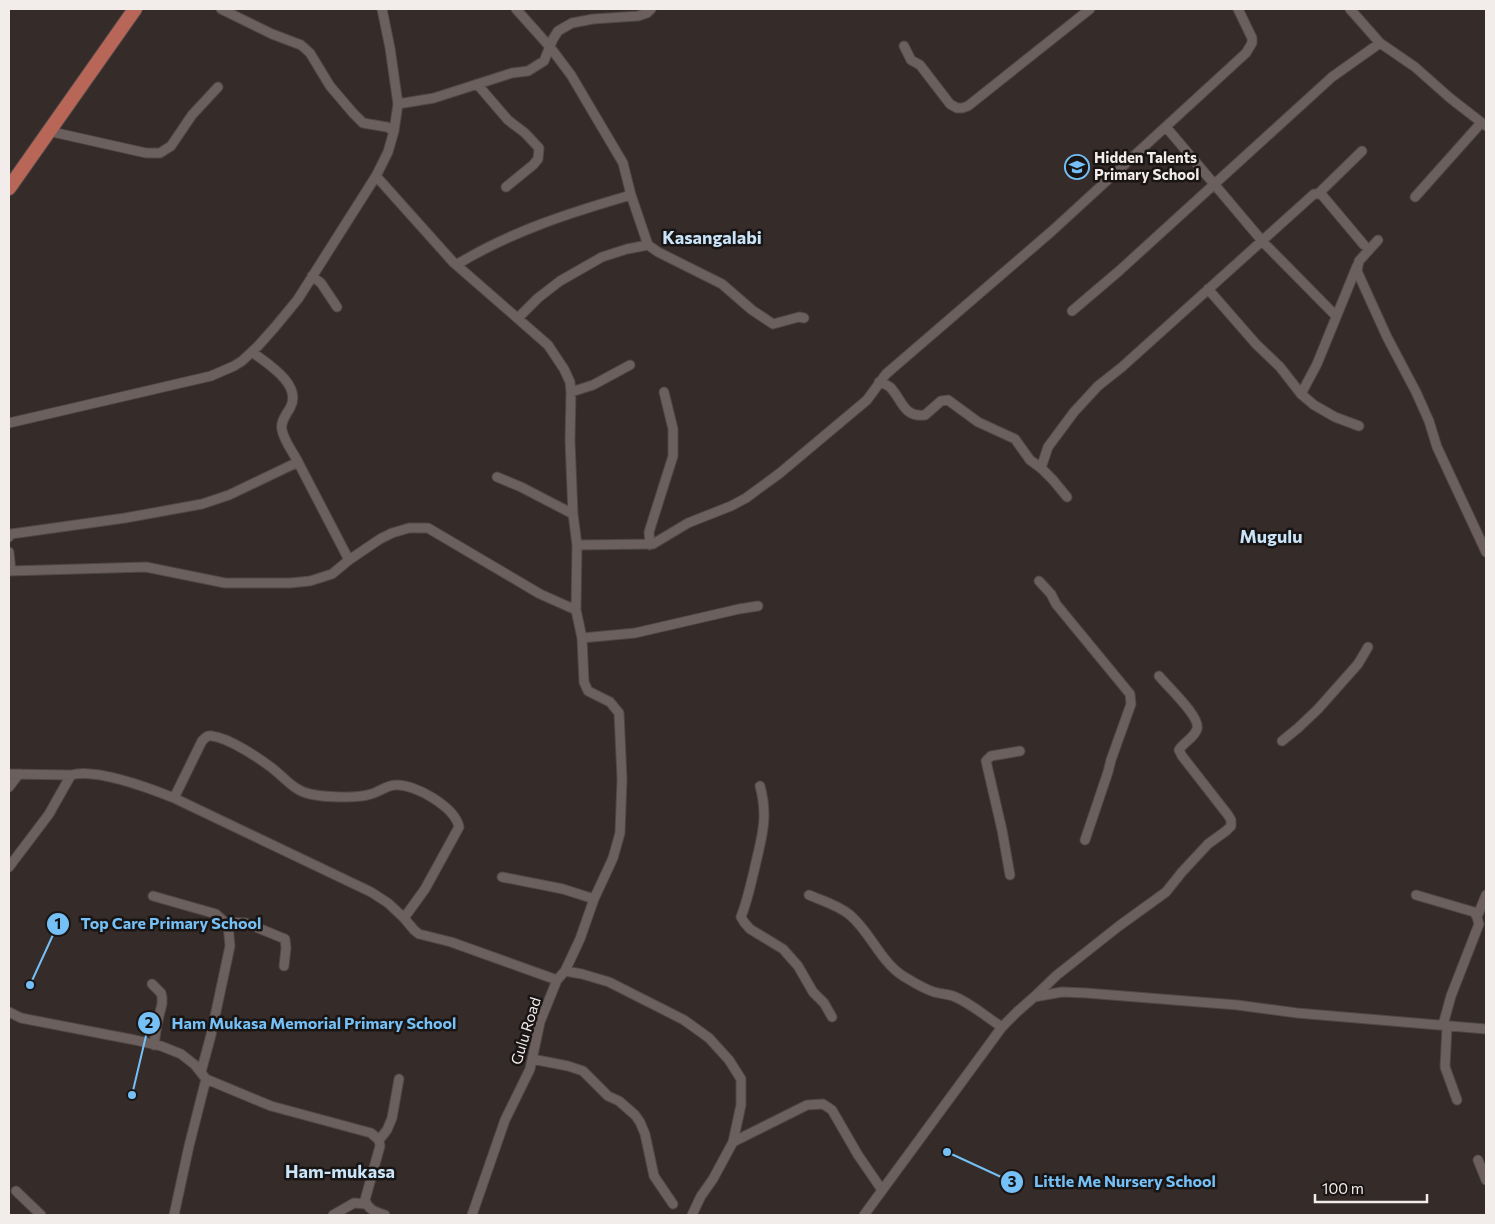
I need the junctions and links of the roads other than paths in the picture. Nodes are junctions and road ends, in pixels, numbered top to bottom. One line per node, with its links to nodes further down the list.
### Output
1 (135, 9): 17 (main road)
2 (221, 9): 18 (street)
3 (382, 9): 14 (street)
4 (516, 9): 11 (street)
5 (652, 9): 11 (street)
6 (1090, 9): 10 (street)
7 (1238, 9): 16 (street)
8 (1350, 9): 9 (street)
9 (1380, 43): 15 (street); 21 (street)
10 (904, 46)
11 (550, 48): 12 (street); 25 (street)
12 (477, 84): 14 (street); 22 (street)
13 (218, 87): 17 (street)
14 (398, 104): 18 (street)
15 (1484, 125): 26 (street)
16 (1166, 127): 21 (street); 42 (street)
17 (48, 131): 23 (main road)
18 (394, 131): 20 (street)
19 (1362, 151): 24 (street)
20 (376, 176): 32 (street); 33 (street)
21 (1214, 184): 28 (street); 36 (street)
22 (506, 187)
23 (9, 188)
24 (1318, 194): 28 (street); 30 (street)
25 (631, 195): 29 (street); 32 (street)
26 (1415, 197)
27 (1378, 240): 31 (street)
28 (1263, 242): 34 (street); 37 (street)
29 (648, 245): 38 (street); 39 (street)
30 (1364, 245)
31 (1359, 261): 37 (street); 57 (street)
32 (456, 265): 38 (street)
33 (312, 276): 35 (street); 40 (street)
34 (1208, 289): 45 (street); 49 (street)
35 (337, 307)
36 (1072, 311)
37 (1336, 316): 45 (street)
38 (518, 318): 43 (street)
39 (804, 318)
40 (252, 352): 46 (street); 48 (street)
41 (630, 365): 43 (street)
42 (879, 382): 49 (street); 55 (street)
43 (571, 392): 52 (street)
44 (664, 392): 55 (street)
45 (1301, 394): 47 (street)
46 (9, 423)
47 (1359, 426)
48 (298, 462): 53 (street); 58 (street)
49 (1041, 468): 51 (street)
50 (497, 477): 52 (street)
51 (1067, 497)
52 (573, 514): 54 (street)
53 (9, 537)
54 (577, 545): 55 (street); 62 (street)
55 (650, 545)
56 (9, 552): 59 (street)
57 (1486, 552)
58 (349, 560): 59 (street); 62 (street)
59 (10, 571)
60 (1039, 581): 74 (street)
61 (758, 606): 63 (street)
62 (576, 610): 63 (street)
63 (582, 638): 82 (street, Gulu Road)
64 (1368, 647): 66 (street)
65 (1159, 676): 90 (street)
66 (1282, 741)
67 (1020, 752): 76 (street)
68 (9, 774): 69 (street)
69 (19, 774): 70 (street); 72 (street)
70 (70, 775): 73 (street); 75 (street)
71 (760, 786): 92 (street)
72 (9, 787)
73 (174, 798): 84 (street); 84 (street)
74 (1085, 840)
75 (9, 867)
76 (1010, 875)
77 (502, 877): 82 (street)
78 (809, 895): 94 (street)
79 (1416, 895): 83 (street)
80 (1486, 895): 83 (street)
81 (153, 896): 85 (street)
82 (594, 899): 87 (street, Gulu Road)
83 (1477, 917): 93 (street)
84 (404, 918): 88 (street)
85 (224, 922): 86 (street); 98 (street)
86 (284, 966)
87 (565, 970): 88 (street, Gulu Road); 102 (street)
88 (557, 980): 97 (street, Gulu Road)
89 (152, 984): 96 (street)
90 (1034, 998): 93 (street); 94 (street)
91 (9, 1012): 96 (street)
92 (832, 1017)
93 (1445, 1025): 95 (street); 100 (street)
94 (1002, 1027): 105 (street)
95 (1486, 1028)
96 (154, 1045): 98 (street)
97 (532, 1059): 108 (street); 113 (street, Gulu Road)
98 (204, 1075): 101 (street); 110 (street)
99 (399, 1079): 101 (street)
100 (1457, 1100)
101 (379, 1140): 107 (street)
102 (733, 1142): 105 (street); 114 (street)
103 (1478, 1160): 104 (street)
104 (1486, 1180)
105 (882, 1190): 115 (street)
106 (16, 1191): 109 (street)
107 (366, 1204): 111 (street); 112 (street)
108 (673, 1204)
109 (41, 1215)
110 (174, 1215)
111 (333, 1215)
112 (385, 1215)
113 (472, 1215)
114 (692, 1215)
115 (864, 1215)

